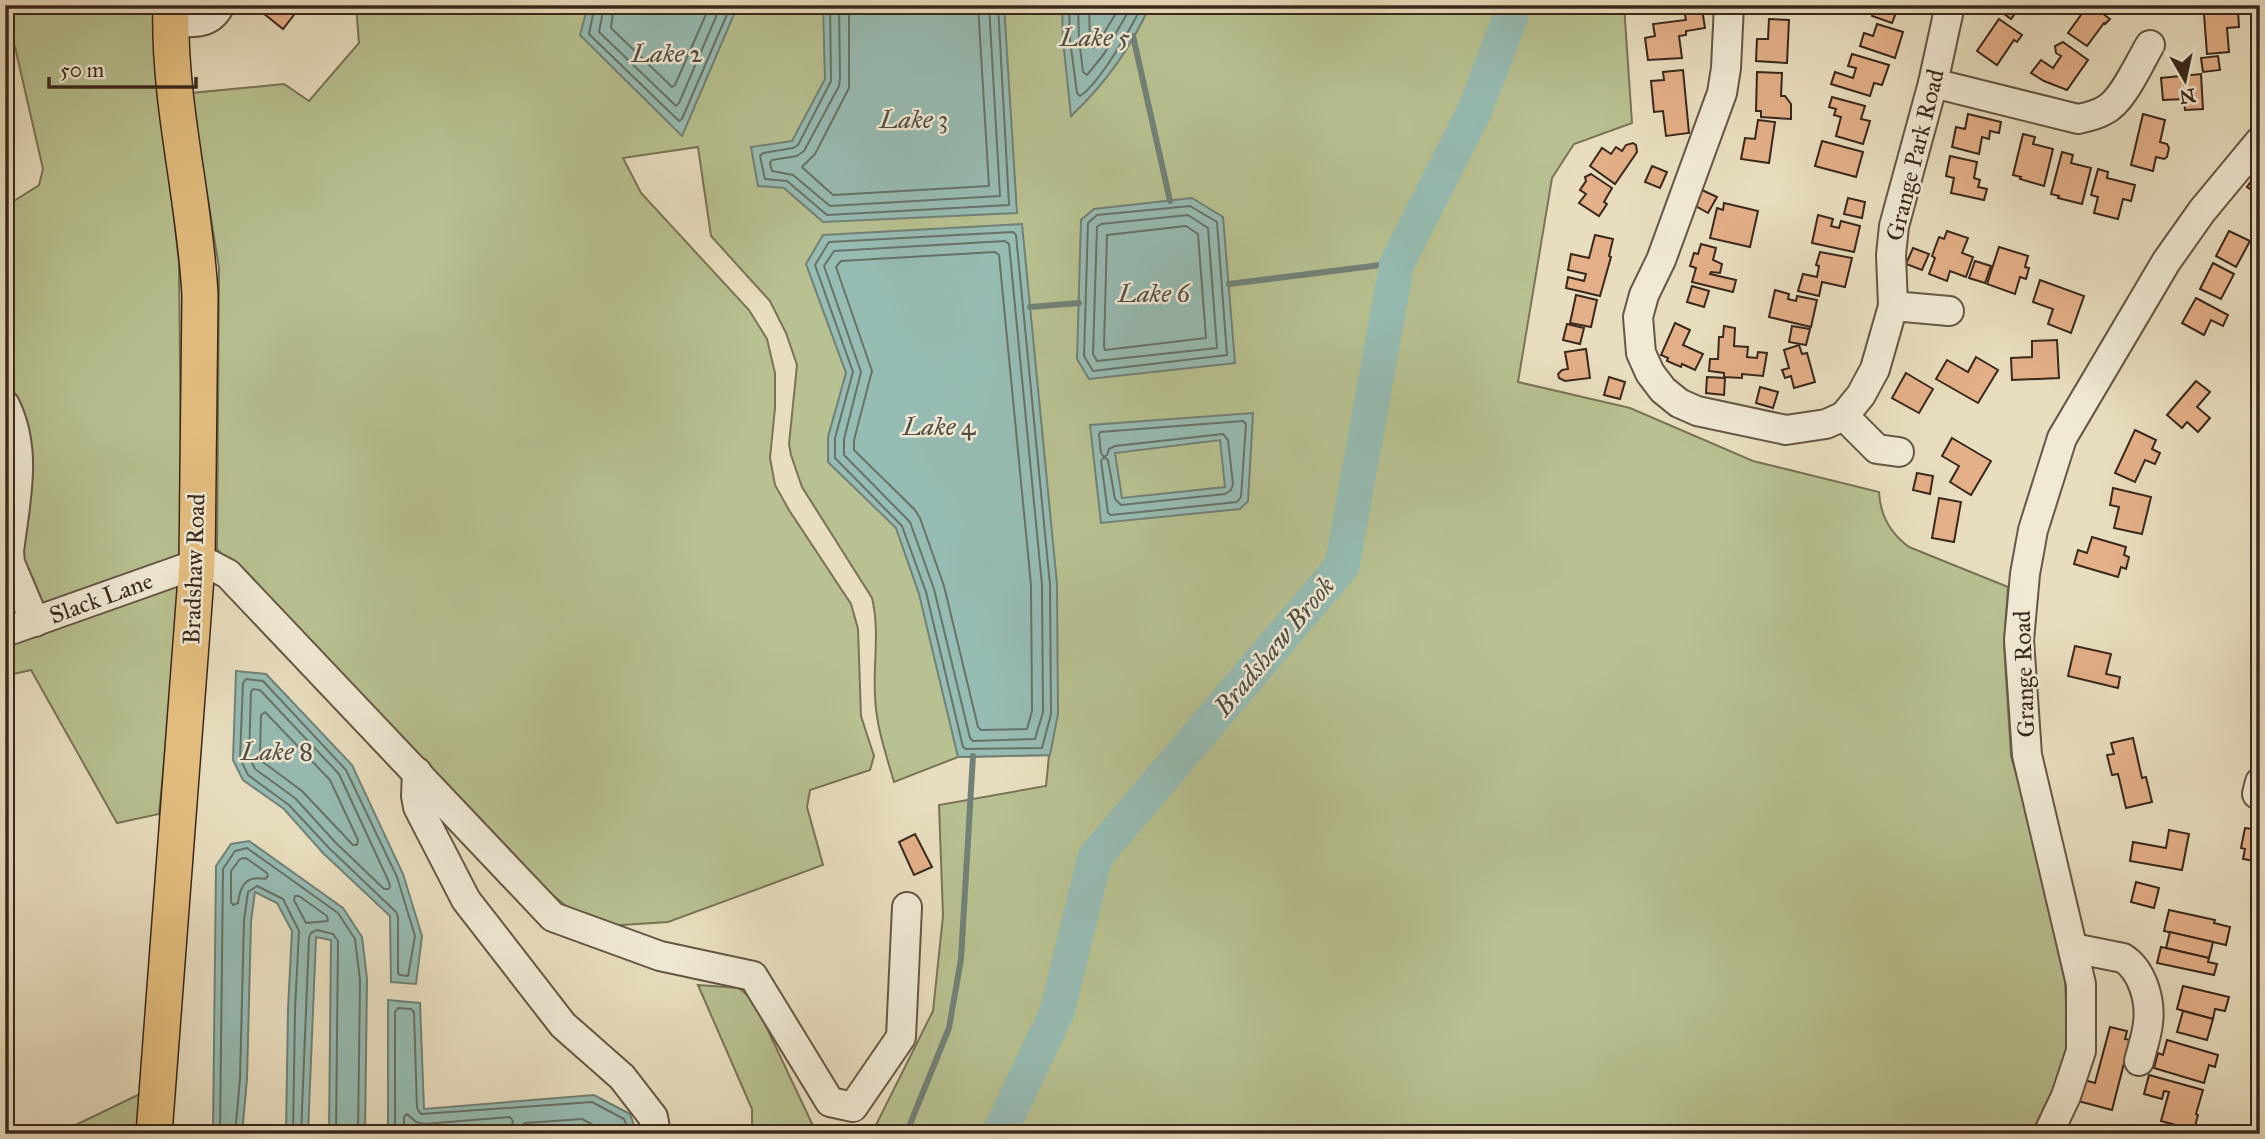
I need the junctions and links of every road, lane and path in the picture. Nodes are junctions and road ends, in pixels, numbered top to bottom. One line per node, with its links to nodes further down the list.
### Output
1 (220, 5): 4 (street)
2 (1729, 5): 11 (street)
3 (1950, 5): 6 (street, Grange Park Road)
4 (171, 13): 13 (main road, Bradshaw Road)
5 (2152, 42): 6 (street)
6 (1933, 83): 8 (street, Grange Park Road)
7 (2260, 141): 20 (street, Grange Road)
8 (1893, 306): 9 (street); 11 (street, Grange Park Road)
9 (1951, 312)
10 (5, 405): 14 (street)
11 (1844, 416): 12 (street)
12 (1887, 459)
13 (197, 564): 14 (street, Slack Lane); 16 (street); 22 (main road, Bradshaw Road)
14 (35, 622): 15 (street, Slack Lane)
15 (5, 632)
16 (417, 772): 19 (street); 23 (street)
17 (2260, 782): 18 (street)
18 (2260, 795)
19 (907, 907)
20 (2073, 948): 21 (street); 24 (street, Grange Road)
21 (2139, 1061)
22 (154, 1134)
23 (656, 1134)
24 (2048, 1134)

